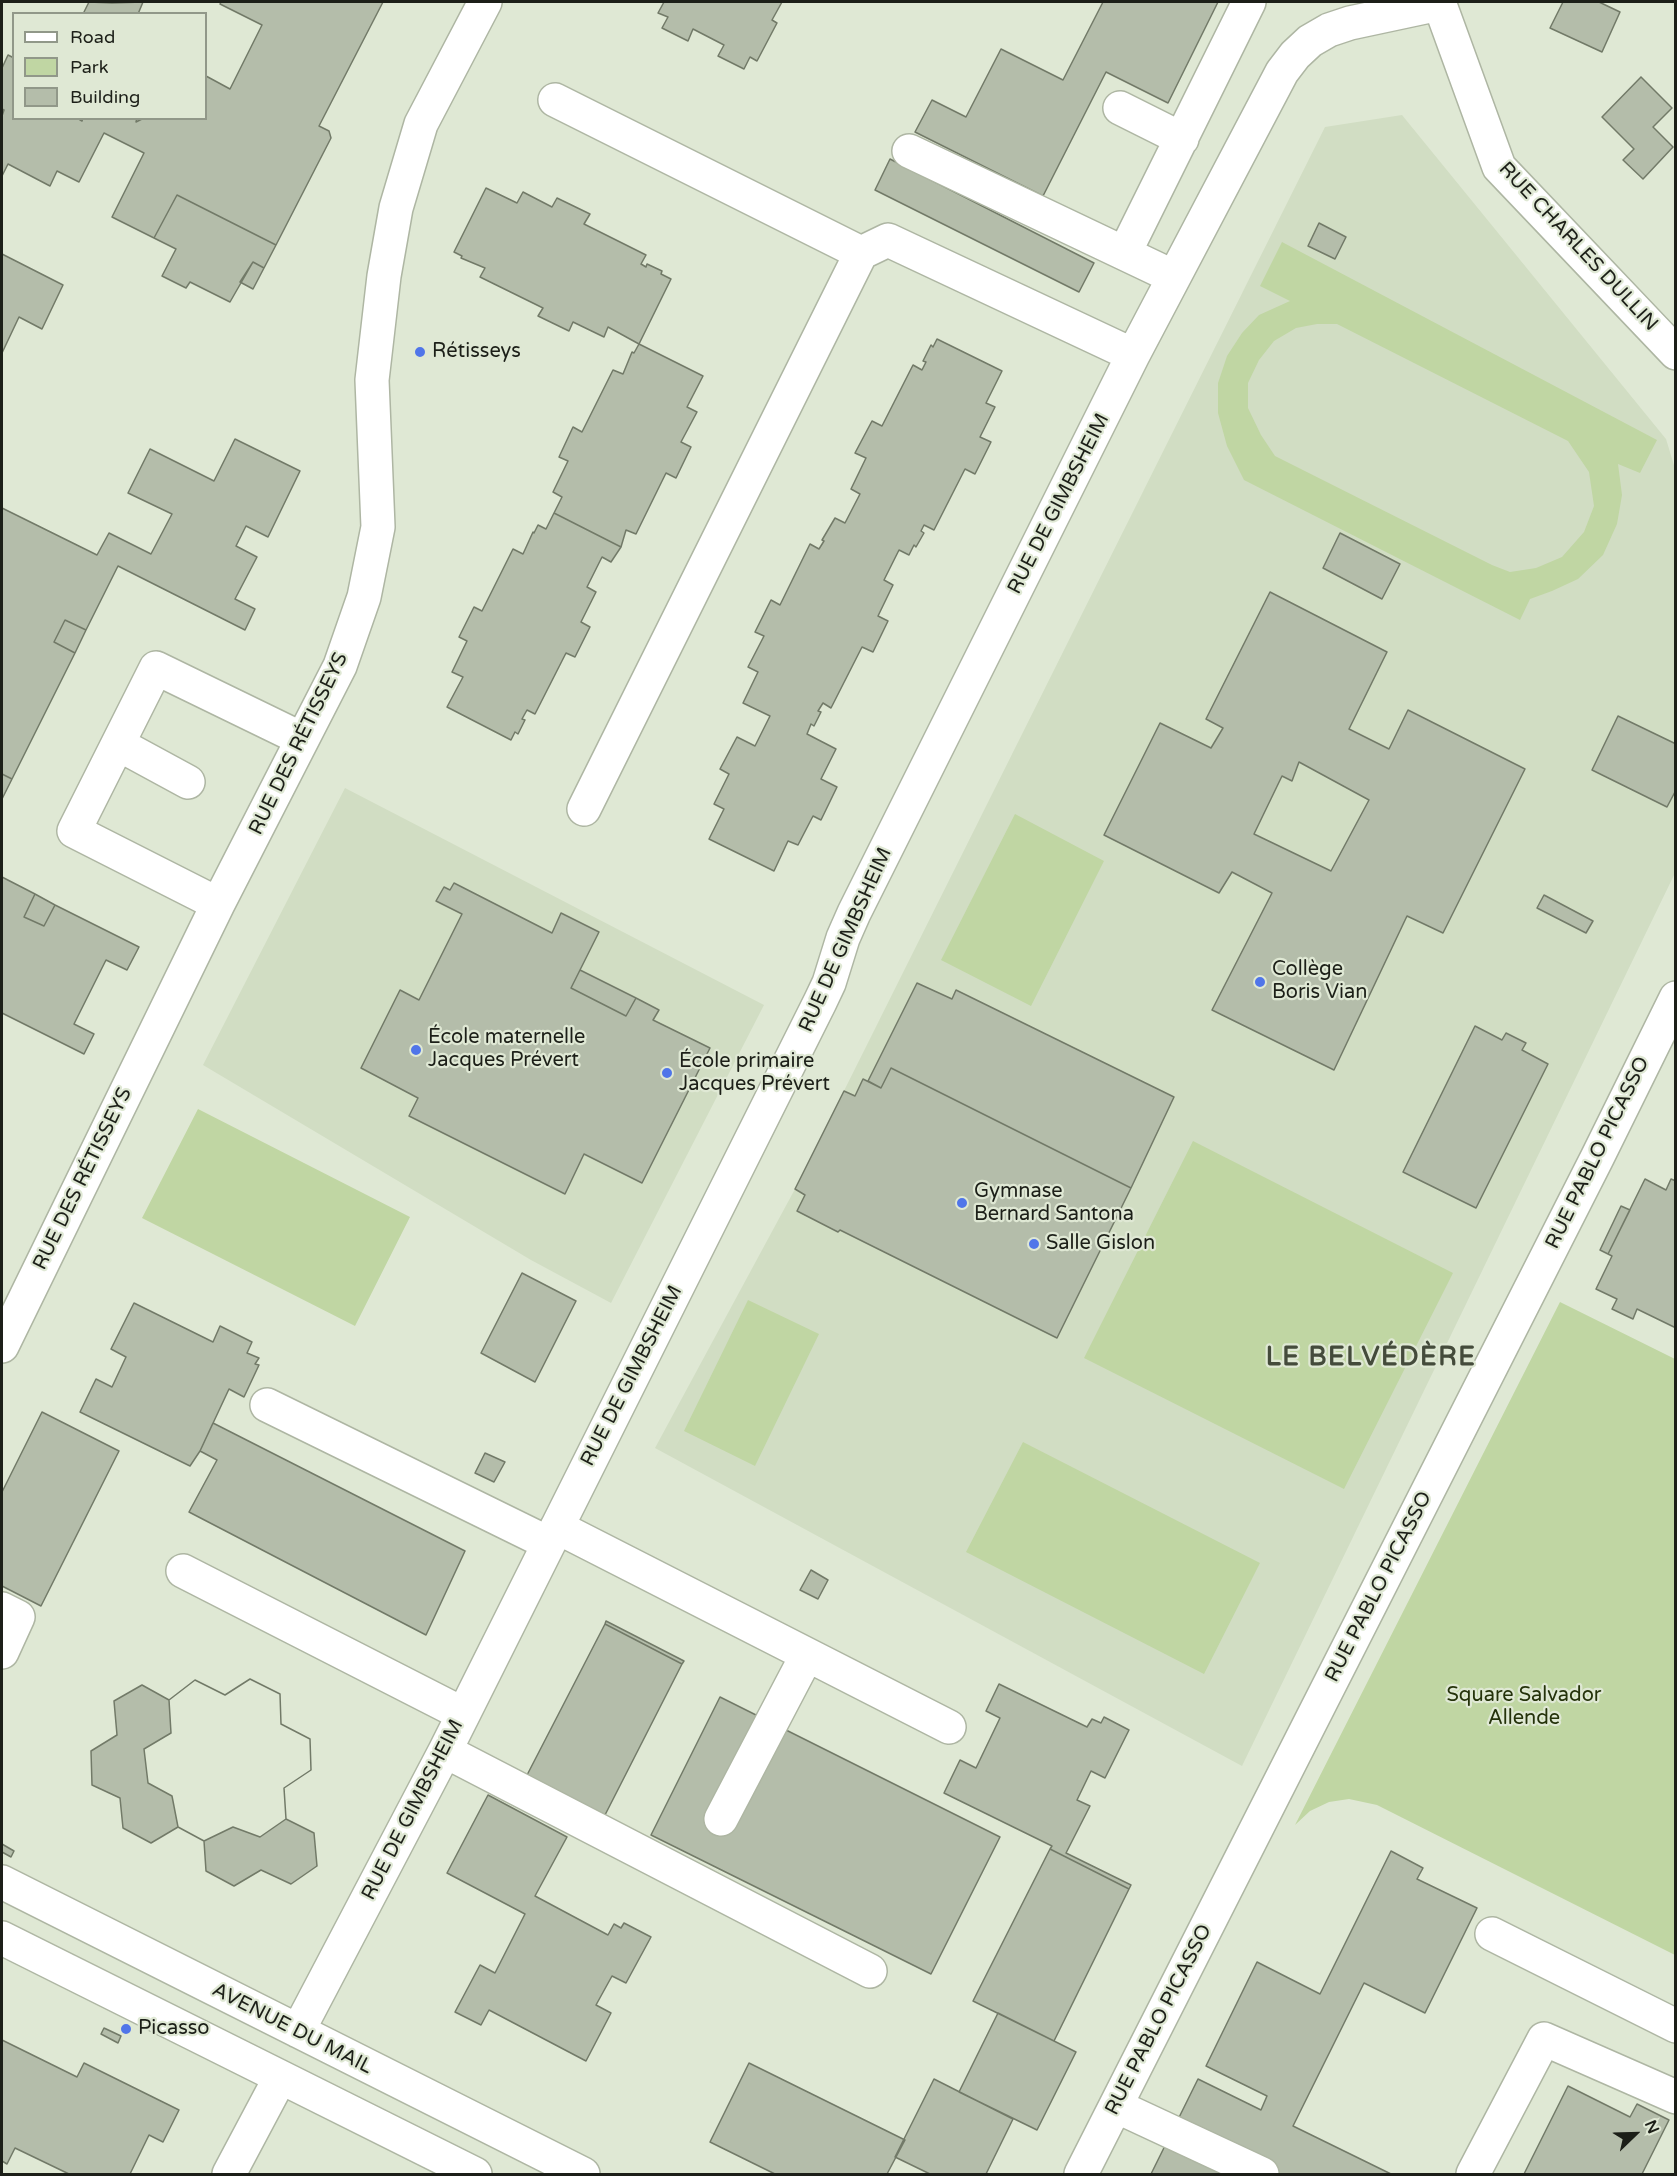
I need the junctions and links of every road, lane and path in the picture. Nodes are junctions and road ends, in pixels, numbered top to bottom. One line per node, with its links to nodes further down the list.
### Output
1 (485, 2): 13 (street, RUE DES RÉTISSEYS)
2 (1249, 2): 6 (street)
3 (1439, 3): 10 (street, RUE DE GIMBSHEIM); 11 (street, RUE CHARLES DULLIN)
4 (555, 100): 9 (street)
5 (1120, 108): 6 (street)
6 (1182, 139): 8 (street)
7 (909, 151): 8 (street)
8 (1125, 252): 10 (street)
9 (861, 254): 12 (street); 16 (street)
10 (1174, 276): 12 (street, RUE DE GIMBSHEIM)
11 (1676, 353)
12 (1134, 355): 21 (street, RUE DE GIMBSHEIM)
13 (302, 739): 14 (street); 17 (street, RUE DES RÉTISSEYS)
14 (118, 744): 15 (street); 17 (street)
15 (188, 782)
16 (584, 809)
17 (218, 904): 19 (street, RUE DES RÉTISSEYS)
18 (1676, 999): 38 (street, RUE PABLO PICASSO)
19 (2, 1346)
20 (267, 1406): 21 (street)
21 (553, 1535): 25 (street); 26 (street, RUE DE GIMBSHEIM)
22 (183, 1570): 26 (street)
23 (2, 1609): 24 (street)
24 (2, 1652)
25 (807, 1654): 27 (street); 29 (street)
26 (463, 1714): 28 (street, RUE DE GIMBSHEIM)
27 (949, 1727)
28 (445, 1751): 33 (street); 35 (street, RUE DE GIMBSHEIM)
29 (721, 1819)
30 (2, 1882): 35 (street, AVENUE DU MAIL)
31 (1492, 1934): 34 (street)
32 (2, 1938): 36 (street)
33 (870, 1971)
34 (1676, 2026)
35 (298, 2031): 41 (street, AVENUE DU MAIL)
36 (280, 2078): 39 (street); 40 (street)
37 (1676, 2097): 44 (street)
38 (1116, 2106): 42 (street, RUE PABLO PICASSO); 43 (street)
39 (229, 2175)
40 (475, 2175)
41 (583, 2175)
42 (1081, 2175)
43 (1263, 2175)
44 (1473, 2175)

